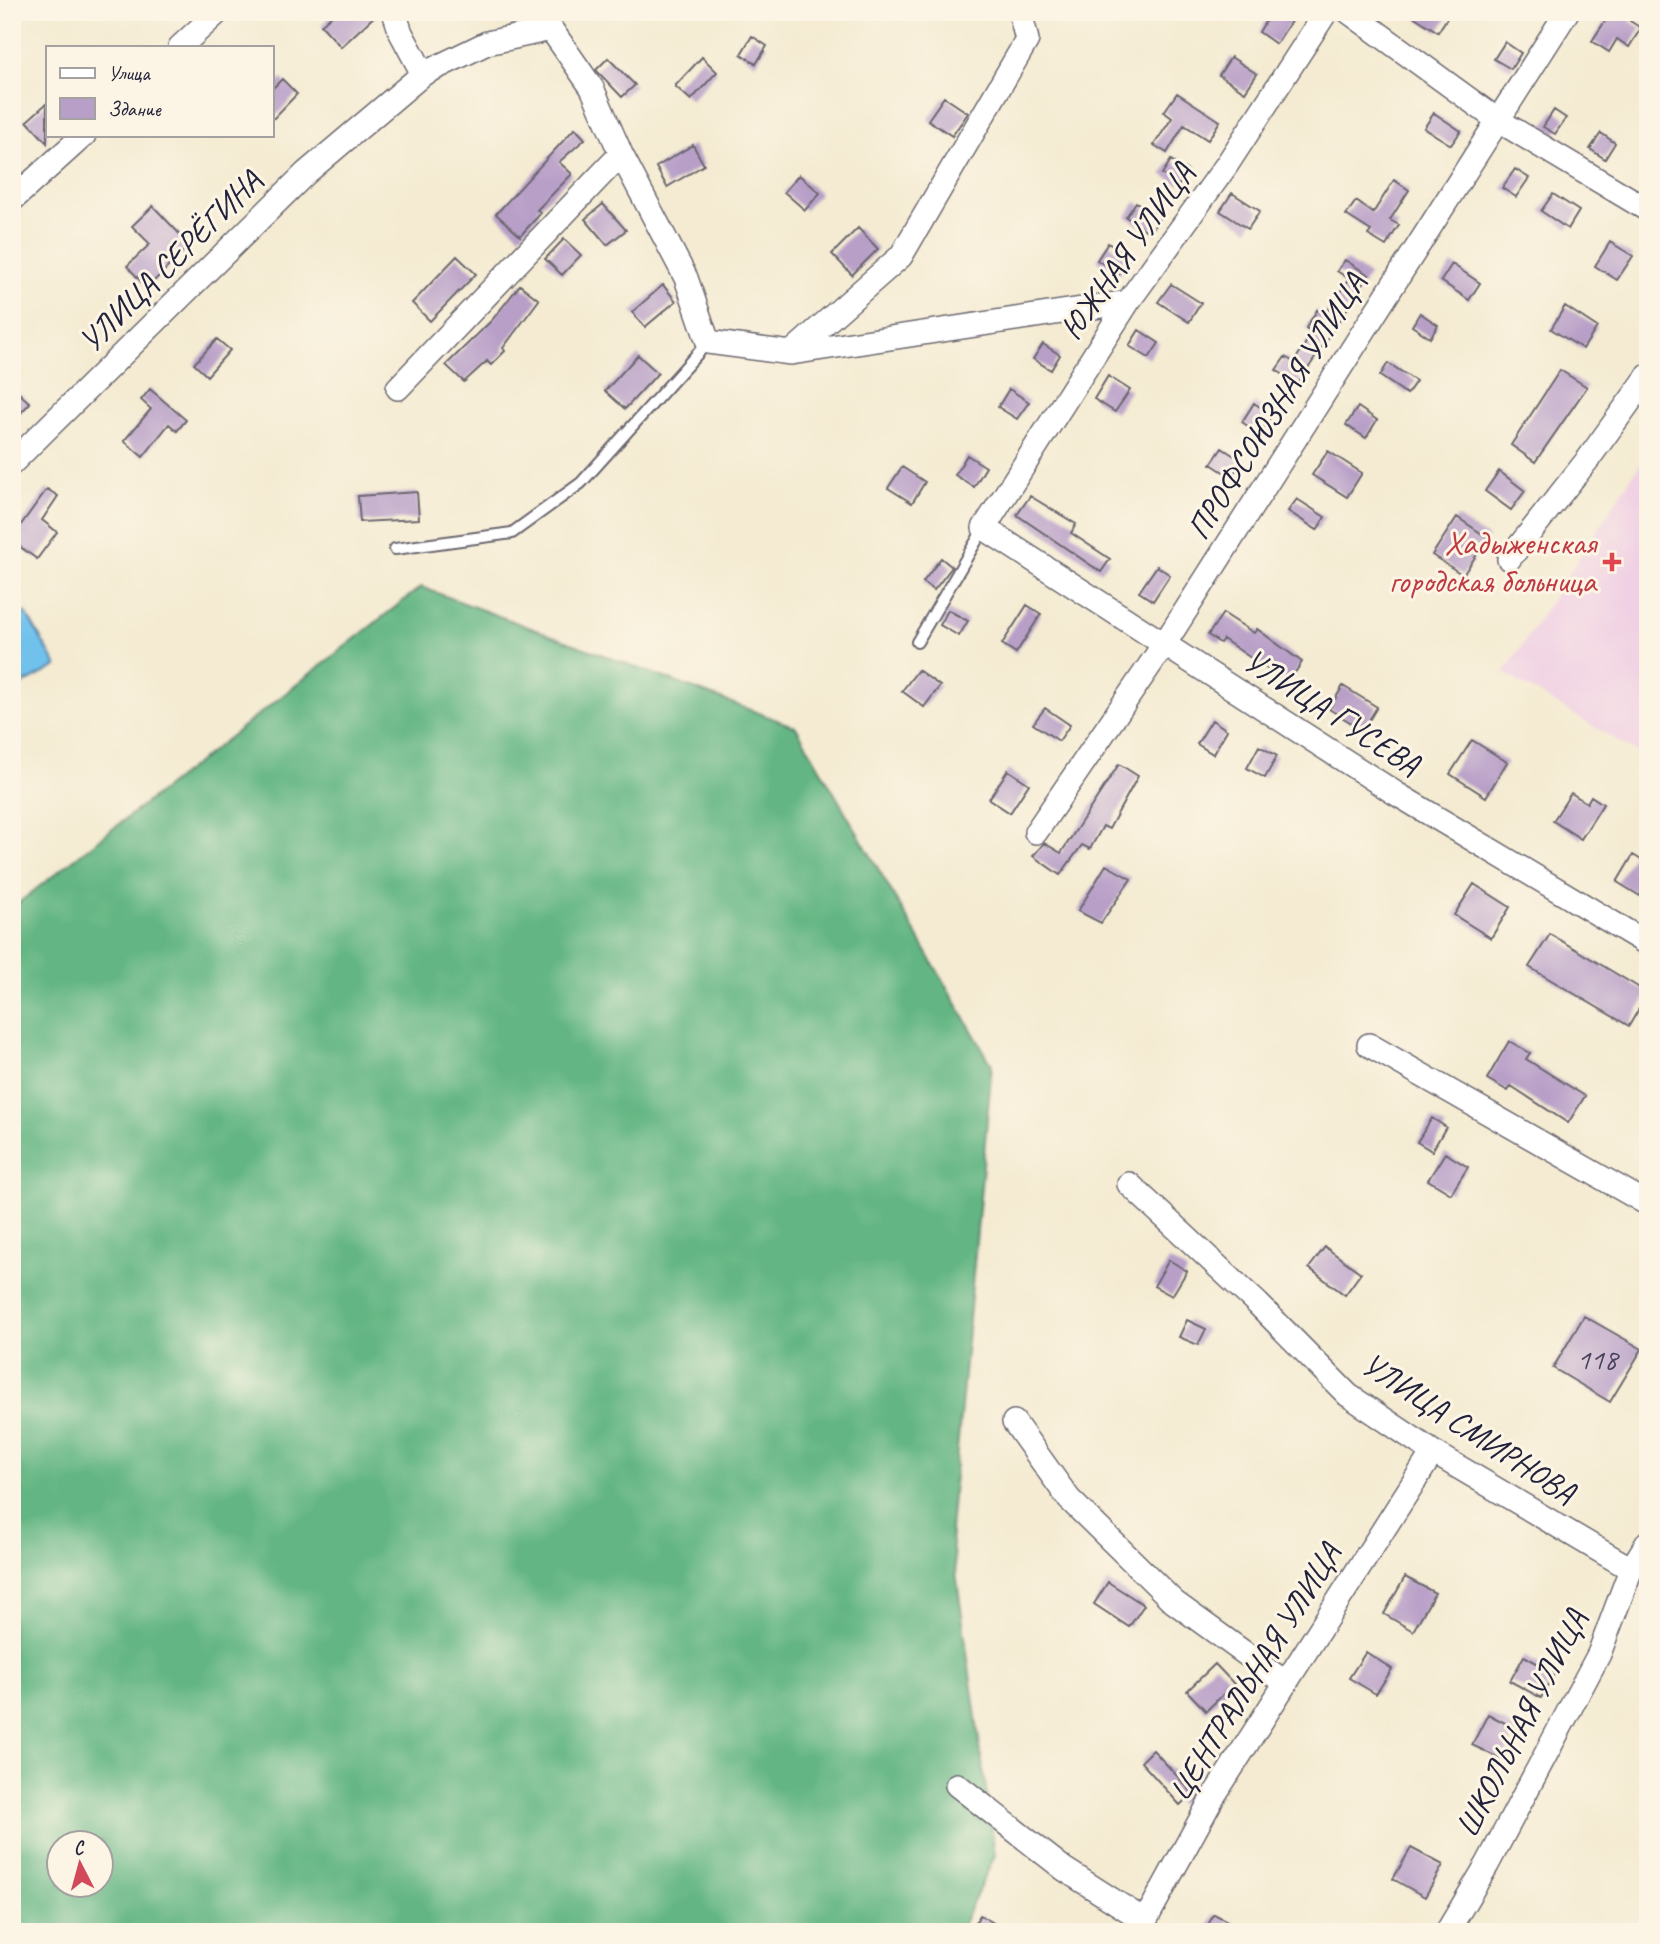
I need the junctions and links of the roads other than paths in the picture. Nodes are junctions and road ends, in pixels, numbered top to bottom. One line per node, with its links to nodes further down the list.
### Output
1 (218, 12): 8 (street)
2 (394, 12): 9 (street)
3 (1020, 12): 17 (street)
4 (1326, 12): 15 (street, ЮЖНАЯ УЛИЦА)
5 (1349, 12): 10 (street)
6 (1567, 12): 10 (street, ПРОФСОЮЗНАЯ УЛИЦА)
7 (551, 21): 9 (street, УЛИЦА СЕРЁГИНА); 12 (street)
8 (181, 46)
9 (423, 75): 20 (street, УЛИЦА СЕРЁГИНА)
10 (1496, 119): 14 (street); 25 (street, ПРОФСОЮЗНАЯ УЛИЦА)
11 (83, 136): 13 (street)
12 (621, 154): 16 (street); 19 (street)
13 (12, 200)
14 (1648, 210)
15 (1128, 302): 17 (street); 21 (street, ЮЖНАЯ УЛИЦА)
16 (708, 342): 17 (street); 22 (lane)
17 (791, 353)
18 (1648, 376): 23 (street)
19 (398, 388)
20 (12, 463)
21 (984, 528): 24 (lane); 25 (street, УЛИЦА ГУСЕВА)
22 (395, 549)
23 (1509, 559)
24 (917, 642)
25 (1165, 643): 26 (street, ПРОФСОЮЗНАЯ УЛИЦА); 27 (street, УЛИЦА ГУСЕВА)
26 (1036, 832)
27 (1648, 944)
28 (1369, 1045): 30 (street)
29 (1129, 1184): 32 (street, УЛИЦА СМИРНОВА)
30 (1648, 1204)
31 (1014, 1422): 35 (street)
32 (1433, 1452): 34 (street, УЛИЦА СМИРНОВА); 35 (street, ЦЕНТРАЛЬНАЯ УЛИЦА)
33 (1648, 1542): 34 (street, ШКОЛЬНАЯ УЛИЦА)
34 (1631, 1569): 38 (street, ШКОЛЬНАЯ УЛИЦА)
35 (1286, 1683): 37 (street, ЦЕНТРАЛЬНАЯ УЛИЦА)
36 (957, 1785): 37 (street)
37 (1142, 1926)
38 (1447, 1932)

